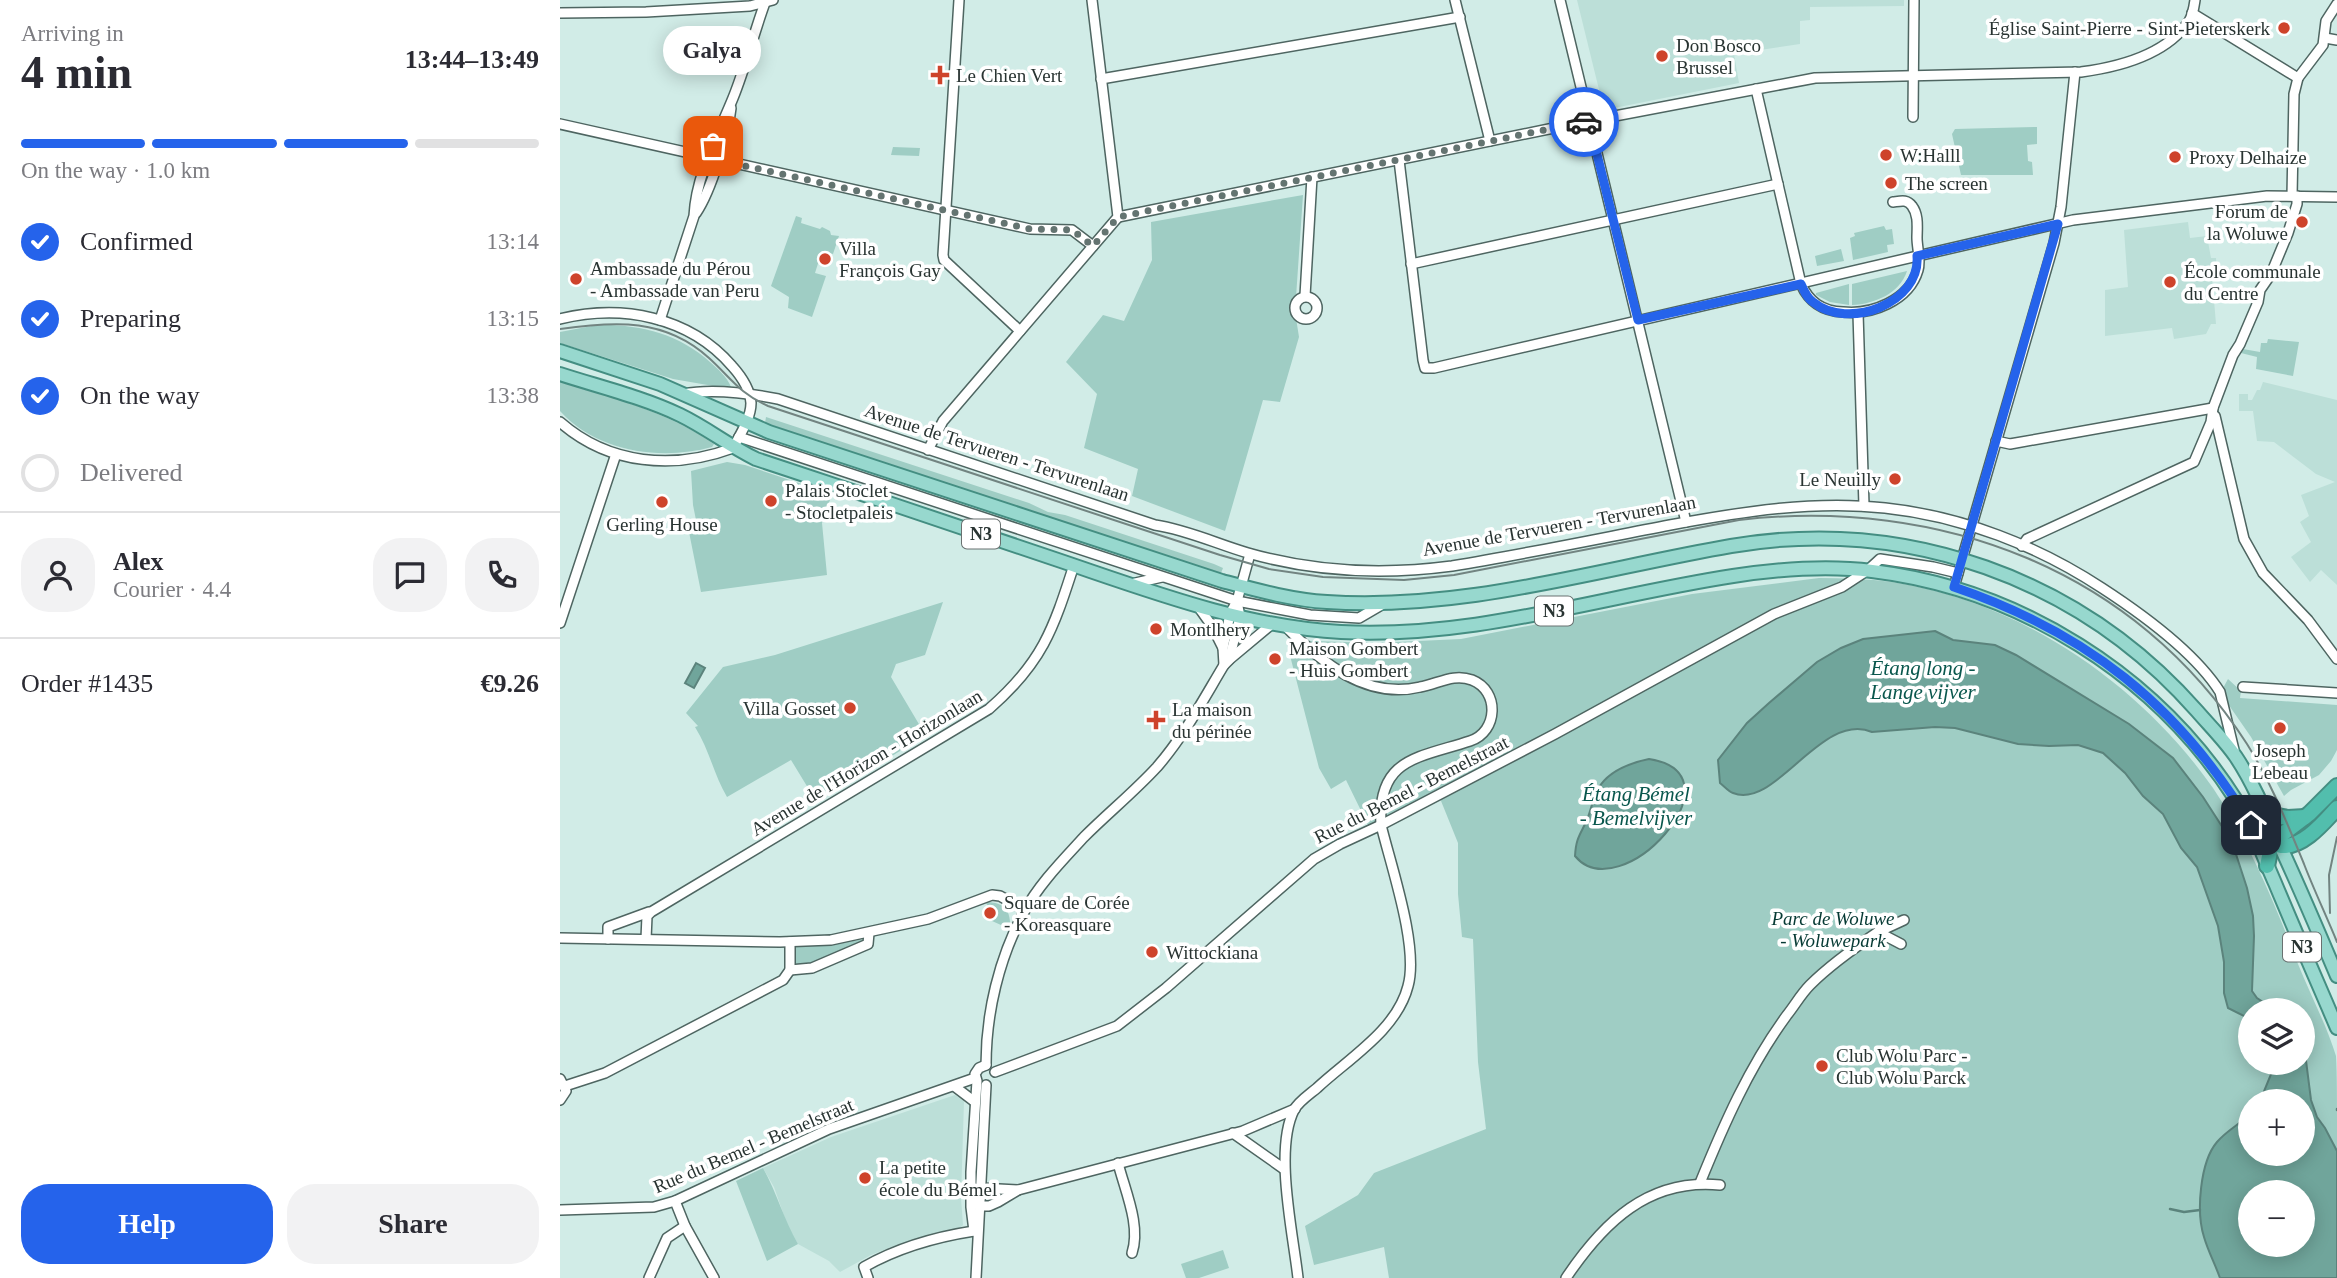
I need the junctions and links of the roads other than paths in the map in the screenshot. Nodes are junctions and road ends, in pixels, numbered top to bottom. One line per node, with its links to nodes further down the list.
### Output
1 (959, 0): 30 (street)
2 (1092, 0): 17 (street)
3 (1455, 0): 11 (street)
4 (1560, 0): 20 (street)
5 (1914, 0): 15 (street)
6 (2195, 0): 10 (street)
7 (768, 1): 9 (street); 23 (street)
8 (2337, 4): 12 (street)
9 (560, 13)
10 (2192, 13): 14 (street); 16 (street)
11 (1460, 17): 17 (street); 22 (street)
12 (2325, 38): 13 (street); 16 (street)
13 (2337, 40)
14 (2075, 72): 15 (street); 33 (street)
15 (1913, 75): 18 (street); 19 (street)
16 (2298, 78): 27 (street)
17 (1101, 79): 31 (street)
18 (1756, 89): 20 (street); 26 (street)
19 (1913, 117)
20 (1589, 122): 22 (street); 32 (street)
21 (560, 124): 23 (street)
22 (1490, 141): 24 (street)
23 (713, 158): 30 (street); 41 (street)
24 (1399, 160): 25 (street); 36 (street)
25 (1312, 177): 31 (street); 38 (street)
26 (1778, 184): 32 (street); 37 (street)
27 (2295, 195): 28 (street); 33 (street); 48 (street)
28 (2337, 197)
29 (1893, 202): 35 (street)
30 (947, 211): 34 (street); 43 (street)
31 (1118, 217): 34 (street)
32 (1613, 218): 36 (street); 42 (street)
33 (2058, 224): 35 (street); 51 (street)
34 (1093, 246): 43 (street)
35 (1917, 256): 37 (street); 39 (street)
36 (1411, 264): 42 (street)
37 (1801, 284): 39 (street); 42 (street)
38 (1305, 296)
39 (1858, 313): 55 (street)
40 (560, 318): 41 (street)
41 (660, 320): 46 (street)
42 (1638, 320): 56 (street)
43 (1020, 331): 53 (street)
44 (560, 351): 47 (main road, Avenue de Tervueren - Tervurenlaan / N3)
45 (560, 374): 52 (main road, Avenue de Tervueren - Tervurenlaan / N3)
46 (749, 393): 47 (street, Avenue de Tervueren - Tervurenlaan); 50 (street); 53 (street, Avenue de Tervueren - Tervurenlaan)
47 (683, 394): 50 (main road, Avenue de Tervueren - Tervurenlaan / N3)
48 (2213, 408): 51 (street); 58 (street); 76 (street)
49 (560, 422): 54 (street)
50 (746, 423): 52 (street); 66 (main road, Avenue de Tervueren - Tervurenlaan / N3)
51 (1996, 441): 57 (street)
52 (736, 442): 54 (street); 61 (main road, Avenue de Tervueren - Tervurenlaan / N3); 64 (street, Avenue de Tervueren - Tervurenlaan)
53 (928, 450): 59 (street, Avenue de Tervueren - Tervurenlaan)
54 (616, 454): 68 (street)
55 (1864, 506): 56 (street, Avenue de Tervueren - Tervurenlaan); 57 (street, Avenue de Tervueren - Tervurenlaan)
56 (1686, 522): 59 (street, Avenue de Tervueren - Tervurenlaan)
57 (1971, 527): 58 (street, Avenue de Tervueren - Tervurenlaan); 60 (street)
58 (2022, 546): 80 (street, Avenue de Tervueren - Tervurenlaan)
59 (1250, 554): 66 (street)
60 (1962, 559): 63 (street); 71 (main road, Avenue de Tervueren - Tervurenlaan / N3); 80 (main road, Avenue de Tervueren - Tervurenlaan / N3)
61 (1074, 565): 65 (main road, Avenue de Tervueren - Tervurenlaan / N3); 90 (street, Avenue de l'Horizon - Horizonlaan)
62 (1868, 570): 63 (street, Avenue de Tervueren - Tervurenlaan); 67 (main road, Avenue de Tervueren - Tervurenlaan / N3); 74 (main road, Avenue de Tervueren - Tervurenlaan / N3); 85 (street, Rue du Bemel - Bemelstraat)
63 (1958, 573): 67 (street)
64 (1163, 577): 65 (street, Avenue de Tervueren - Tervurenlaan); 69 (street, Avenue de Tervueren - Tervurenlaan)
65 (1130, 584): 70 (main road, Avenue de Tervueren - Tervurenlaan / N3)
66 (1241, 586): 69 (street); 71 (main road, Avenue de Tervueren - Tervurenlaan / N3)
67 (1954, 587): 86 (main road, Avenue de Tervueren - Tervurenlaan / N3)
68 (564, 601): 73 (street)
69 (1237, 601): 71 (street, Avenue de Tervueren - Tervurenlaan); 72 (street)
70 (1196, 604): 72 (main road, Avenue de Tervueren - Tervurenlaan / N3); 75 (street)
71 (1383, 604)
72 (1235, 615): 74 (main road, Avenue de Tervueren - Tervurenlaan / N3); 75 (street); 77 (street)
73 (560, 623)
74 (1279, 625): 77 (street); 85 (street)
75 (1221, 645): 77 (street)
76 (2337, 659)
77 (1226, 662): 89 (street)
78 (2243, 687): 79 (street)
79 (2337, 694)
80 (2235, 755): 83 (main road, Avenue de Tervueren - Tervurenlaan / N3)
81 (2337, 786): 84 (highway)
82 (2337, 808): 87 (highway)
83 (2266, 814): 84 (highway); 87 (main road, Avenue de Tervueren - Tervurenlaan / N3)
84 (2305, 817): 87 (highway)
85 (1381, 825): 103 (street, Rue du Bemel - Bemelstraat); 109 (street)
86 (2256, 833): 87 (highway); 88 (main road, Avenue de Tervueren - Tervurenlaan / N3)
87 (2276, 842): 88 (highway); 100 (main road, Avenue de Tervueren - Tervurenlaan / N3)
88 (2267, 866): 101 (main road, Avenue de Tervueren - Tervurenlaan / N3)
89 (1025, 909): 93 (street); 102 (street)
90 (651, 912): 95 (street, Avenue de l'Horizon - Horizonlaan); 96 (street)
91 (1904, 920): 92 (street)
92 (1878, 932): 98 (street); 113 (street)
93 (869, 933): 97 (street); 99 (street)
94 (560, 938): 95 (street)
95 (608, 939): 96 (street)
96 (646, 939): 97 (street)
97 (790, 942): 99 (street)
98 (1901, 944)
99 (790, 970): 105 (street)
100 (2337, 976)
101 (2337, 1028)
102 (986, 1065): 103 (street); 104 (street)
103 (995, 1072): 104 (street)
104 (979, 1081): 106 (street, Rue du Bemel - Bemelstraat); 108 (street); 115 (street)
105 (563, 1083): 107 (street)
106 (954, 1086): 108 (street); 118 (street, Rue du Bemel - Bemelstraat)
107 (560, 1100)
108 (975, 1101): 117 (street)
109 (1295, 1109): 110 (street); 112 (street)
110 (1233, 1133): 111 (street); 112 (street)
111 (1118, 1163): 116 (street); 124 (street)
112 (1284, 1169): 129 (street)
113 (1700, 1183): 114 (street); 130 (street)
114 (1720, 1185)
115 (980, 1188): 116 (street); 117 (street); 119 (street)
116 (1018, 1190): 119 (street)
117 (971, 1196): 119 (street); 122 (street)
118 (675, 1201): 120 (street, Rue du Bemel - Bemelstraat); 121 (street)
119 (979, 1206): 123 (street)
120 (560, 1210)
121 (684, 1226): 125 (street); 126 (street)
122 (974, 1231): 123 (street); 127 (street)
123 (977, 1248): 128 (street)
124 (1132, 1253)
125 (649, 1278)
126 (713, 1278)
127 (869, 1278)
128 (976, 1278)
129 (1298, 1278)
130 (1566, 1278)

